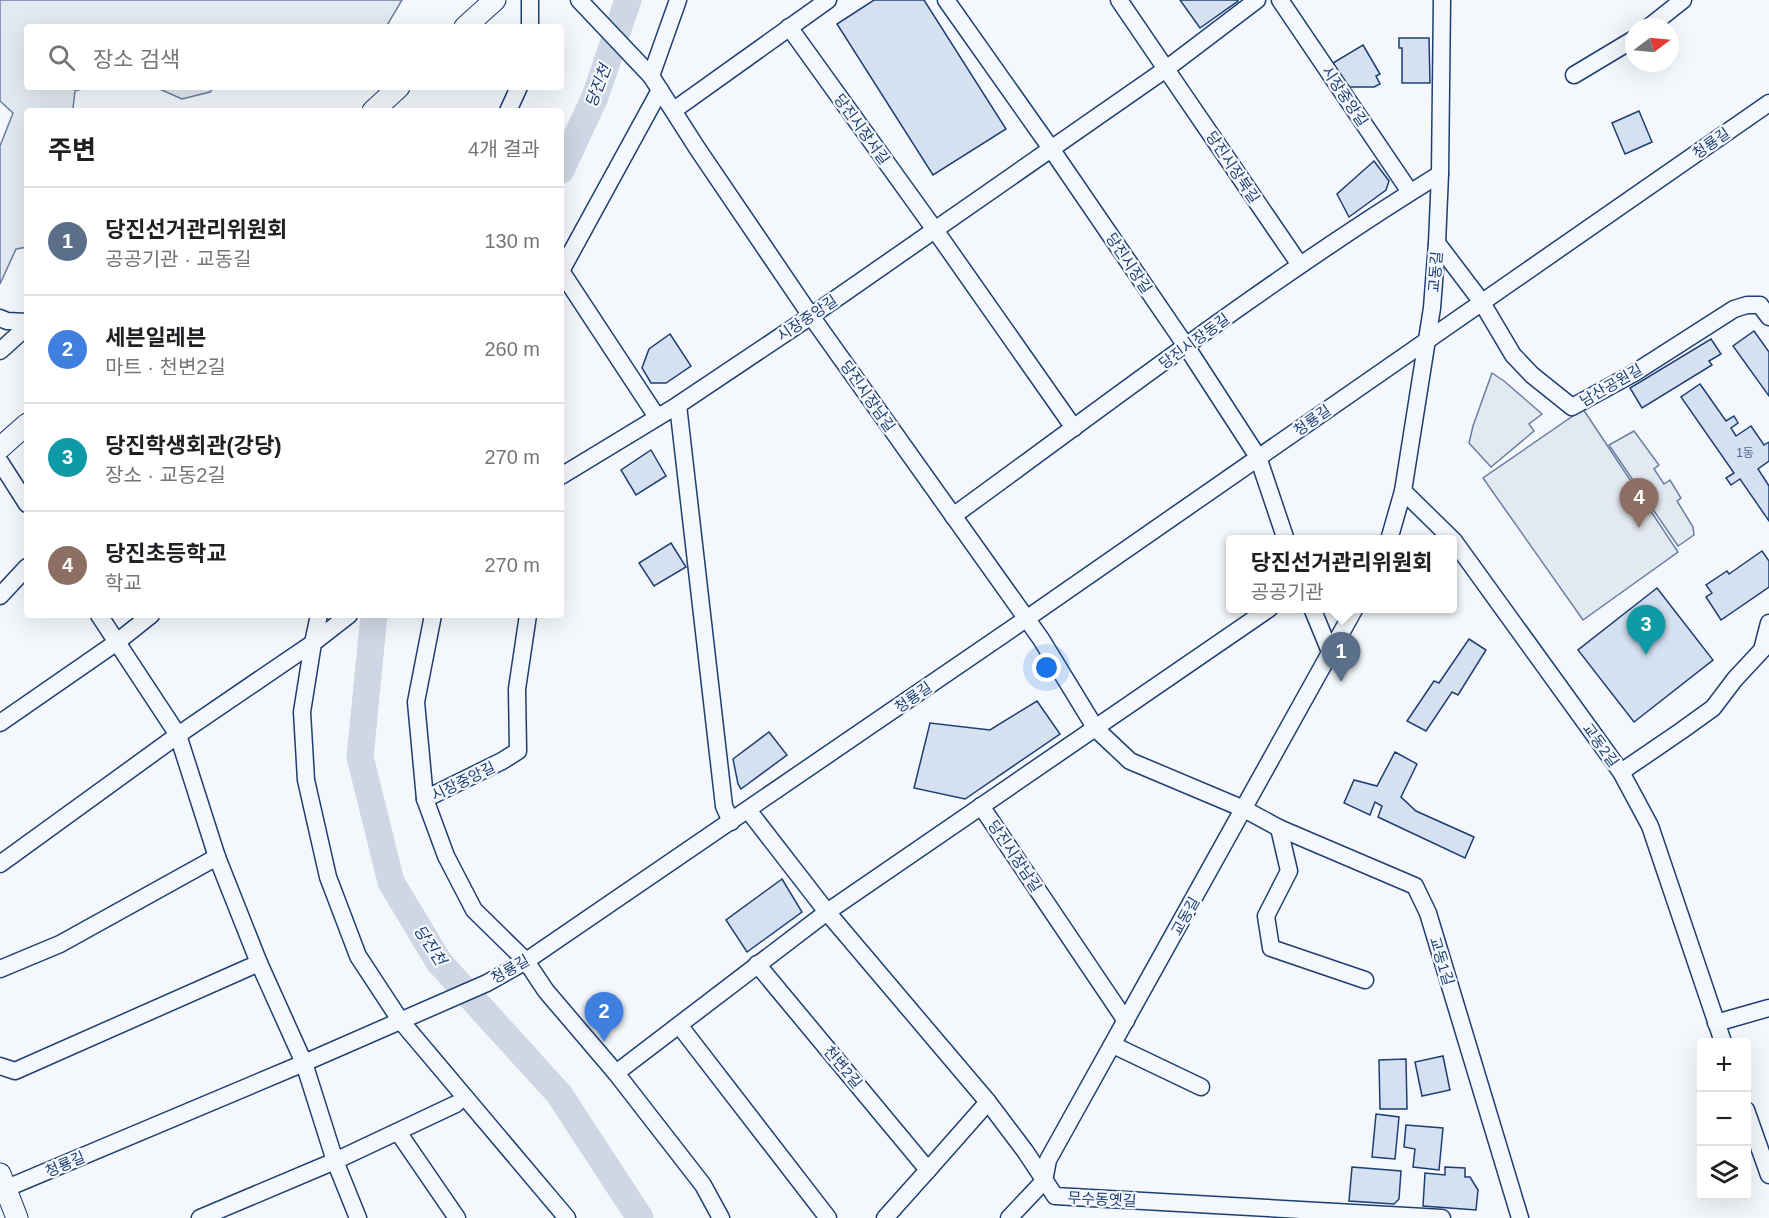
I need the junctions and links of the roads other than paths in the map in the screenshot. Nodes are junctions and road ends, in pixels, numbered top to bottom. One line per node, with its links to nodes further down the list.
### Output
1 (495, 0): 13 (main road)
2 (530, 0): 14 (street)
3 (579, 0): 19 (street, 당진시장남길)
4 (678, 0): 19 (street)
5 (828, 0): 15 (street)
6 (946, 0): 26 (street, 당진시장길)
7 (1119, 0): 17 (street, 당진시장북길)
8 (1257, 0): 17 (street)
9 (1280, 0): 28 (street, 시장중앙길)
10 (1442, 0): 27 (street, 교동길)
11 (1683, 0): 12 (street)
12 (1660, 18)
13 (468, 24)
14 (530, 24)
15 (789, 27): 25 (street); 29 (street, 당진시장서길)
16 (1625, 44): 18 (street)
17 (1166, 69): 26 (street); 32 (street, 당진시장북길)
18 (1574, 75)
19 (650, 77): 25 (street, 당진시장남길); 31 (street)
20 (396, 90): 23 (main road)
21 (518, 90): 24 (street)
22 (1769, 103): 34 (street, 청룡길)
23 (376, 108)
24 (509, 108)
25 (674, 110): 35 (street, 당진시장남길)
26 (1052, 150): 29 (street, 시장중앙길); 41 (street, 당진시장길)
27 (1440, 174): 28 (street, 당진시장동길); 30 (street, 교동길)
28 (1410, 192): 32 (street, 당진시장동길)
29 (935, 230): 35 (street, 시장중앙길); 46 (street)
30 (1437, 243): 34 (street); 40 (street, 교동길)
31 (564, 264)
32 (1300, 265): 41 (street, 당진시장동길)
33 (564, 276): 44 (street)
34 (1481, 302): 36 (street, 남산공원길); 40 (street, 청룡길)
35 (811, 316): 43 (street, 시장중앙길); 53 (street, 당진시장남길)
36 (1769, 317)
37 (0, 318): 38 (street)
38 (24, 322)
39 (24, 332): 42 (street)
40 (1427, 341): 48 (street, 청룡길); 51 (street, 교동길)
41 (1186, 346): 46 (street, 당진시장동길); 48 (street, 당진시장길)
42 (0, 351)
43 (678, 405): 44 (street, 시장중앙길); 82 (street)
44 (657, 417): 50 (street, 시장중앙길)
45 (24, 427): 47 (main road)
46 (1074, 428): 53 (street, 당진시장동길)
47 (0, 448)
48 (1258, 457): 54 (street, 당진시장길); 69 (street, 청룡길)
49 (0, 462): 52 (street)
50 (564, 474)
51 (1403, 490): 55 (street, 교동길); 56 (street, 교동2길)
52 (24, 499)
53 (953, 516): 69 (street, 당진시장남길)
54 (1284, 535)
55 (1390, 535)
56 (1448, 535)
57 (1457, 545): 77 (street, 교동2길)
58 (24, 570): 59 (street)
59 (0, 596)
60 (1264, 613): 75 (street, 당진시장남길)
61 (1314, 613): 73 (street)
62 (1353, 613): 73 (street, 교동길)
63 (101, 618): 71 (street)
64 (146, 618): 71 (street)
65 (319, 618): 72 (street)
66 (345, 618): 72 (street)
67 (432, 618): 78 (street)
68 (528, 618): 78 (street, 시장중앙길)
69 (1026, 619): 75 (street, 당진시장남길); 81 (street, 청룡길)
70 (1769, 623): 77 (street)
71 (117, 642): 74 (street); 76 (street)
72 (313, 643): 76 (street); 93 (street)
73 (1331, 654): 80 (street, 교동길)
74 (0, 723)
75 (1096, 729): 79 (street, 당진시장남길); 80 (street, 당진시장남길)
76 (178, 735): 84 (street); 85 (street)
77 (1621, 772): 95 (street, 교동2길)
78 (425, 799): 87 (street, 시장중앙길)
79 (981, 806): 86 (street); 94 (street, 당진시장남길)
80 (1244, 809): 83 (street, 교동1길); 94 (street, 교동길)
81 (748, 810): 82 (street, 청룡길); 86 (street, 무수동옛길)
82 (731, 822): 87 (street, 청룡길)
83 (1279, 828): 91 (street); 124 (street, 교동1길)
84 (217, 857): 88 (street); 90 (street)
85 (0, 864)
86 (827, 912): 89 (street); 103 (street, 무수동옛길)
87 (526, 961): 93 (street, 청룡길); 101 (street)
88 (259, 963): 99 (street); 100 (street)
89 (758, 964): 96 (street); 108 (street, 천변2길)
90 (0, 969)
91 (1365, 980)
92 (1769, 1008): 95 (street)
93 (400, 1020): 99 (street, 청룡길); 117 (street)
94 (1126, 1021): 98 (street, 교동길)
95 (1716, 1023): 97 (street, 교동2길)
96 (680, 1025): 101 (street); 119 (street)
97 (1722, 1038)
98 (1113, 1046): 102 (street); 110 (street, 교동길)
99 (304, 1063): 107 (street); 111 (street, 청룡길)
100 (0, 1066)
101 (616, 1073): 118 (street)
102 (1201, 1087)
103 (988, 1102): 108 (street); 110 (street, 무수동옛길)
104 (456, 1104): 106 (street)
105 (1751, 1124): 109 (street)
106 (398, 1132): 107 (street); 116 (street)
107 (335, 1161): 114 (street); 115 (street)
108 (928, 1170): 120 (street)
109 (1769, 1175)
110 (1044, 1180): 112 (street, 무수동옛길); 121 (street, 교동길)
111 (2, 1185): 113 (main road)
112 (1335, 1215): 122 (street, 무수동옛길)
113 (17, 1218)
114 (200, 1218)
115 (358, 1218)
116 (457, 1218)
117 (567, 1218)
118 (721, 1218)
119 (828, 1218)
120 (885, 1218)
121 (1009, 1218)
122 (1424, 1218): 123 (street, 무수동옛길)
123 (1442, 1218)
124 (1520, 1218)

